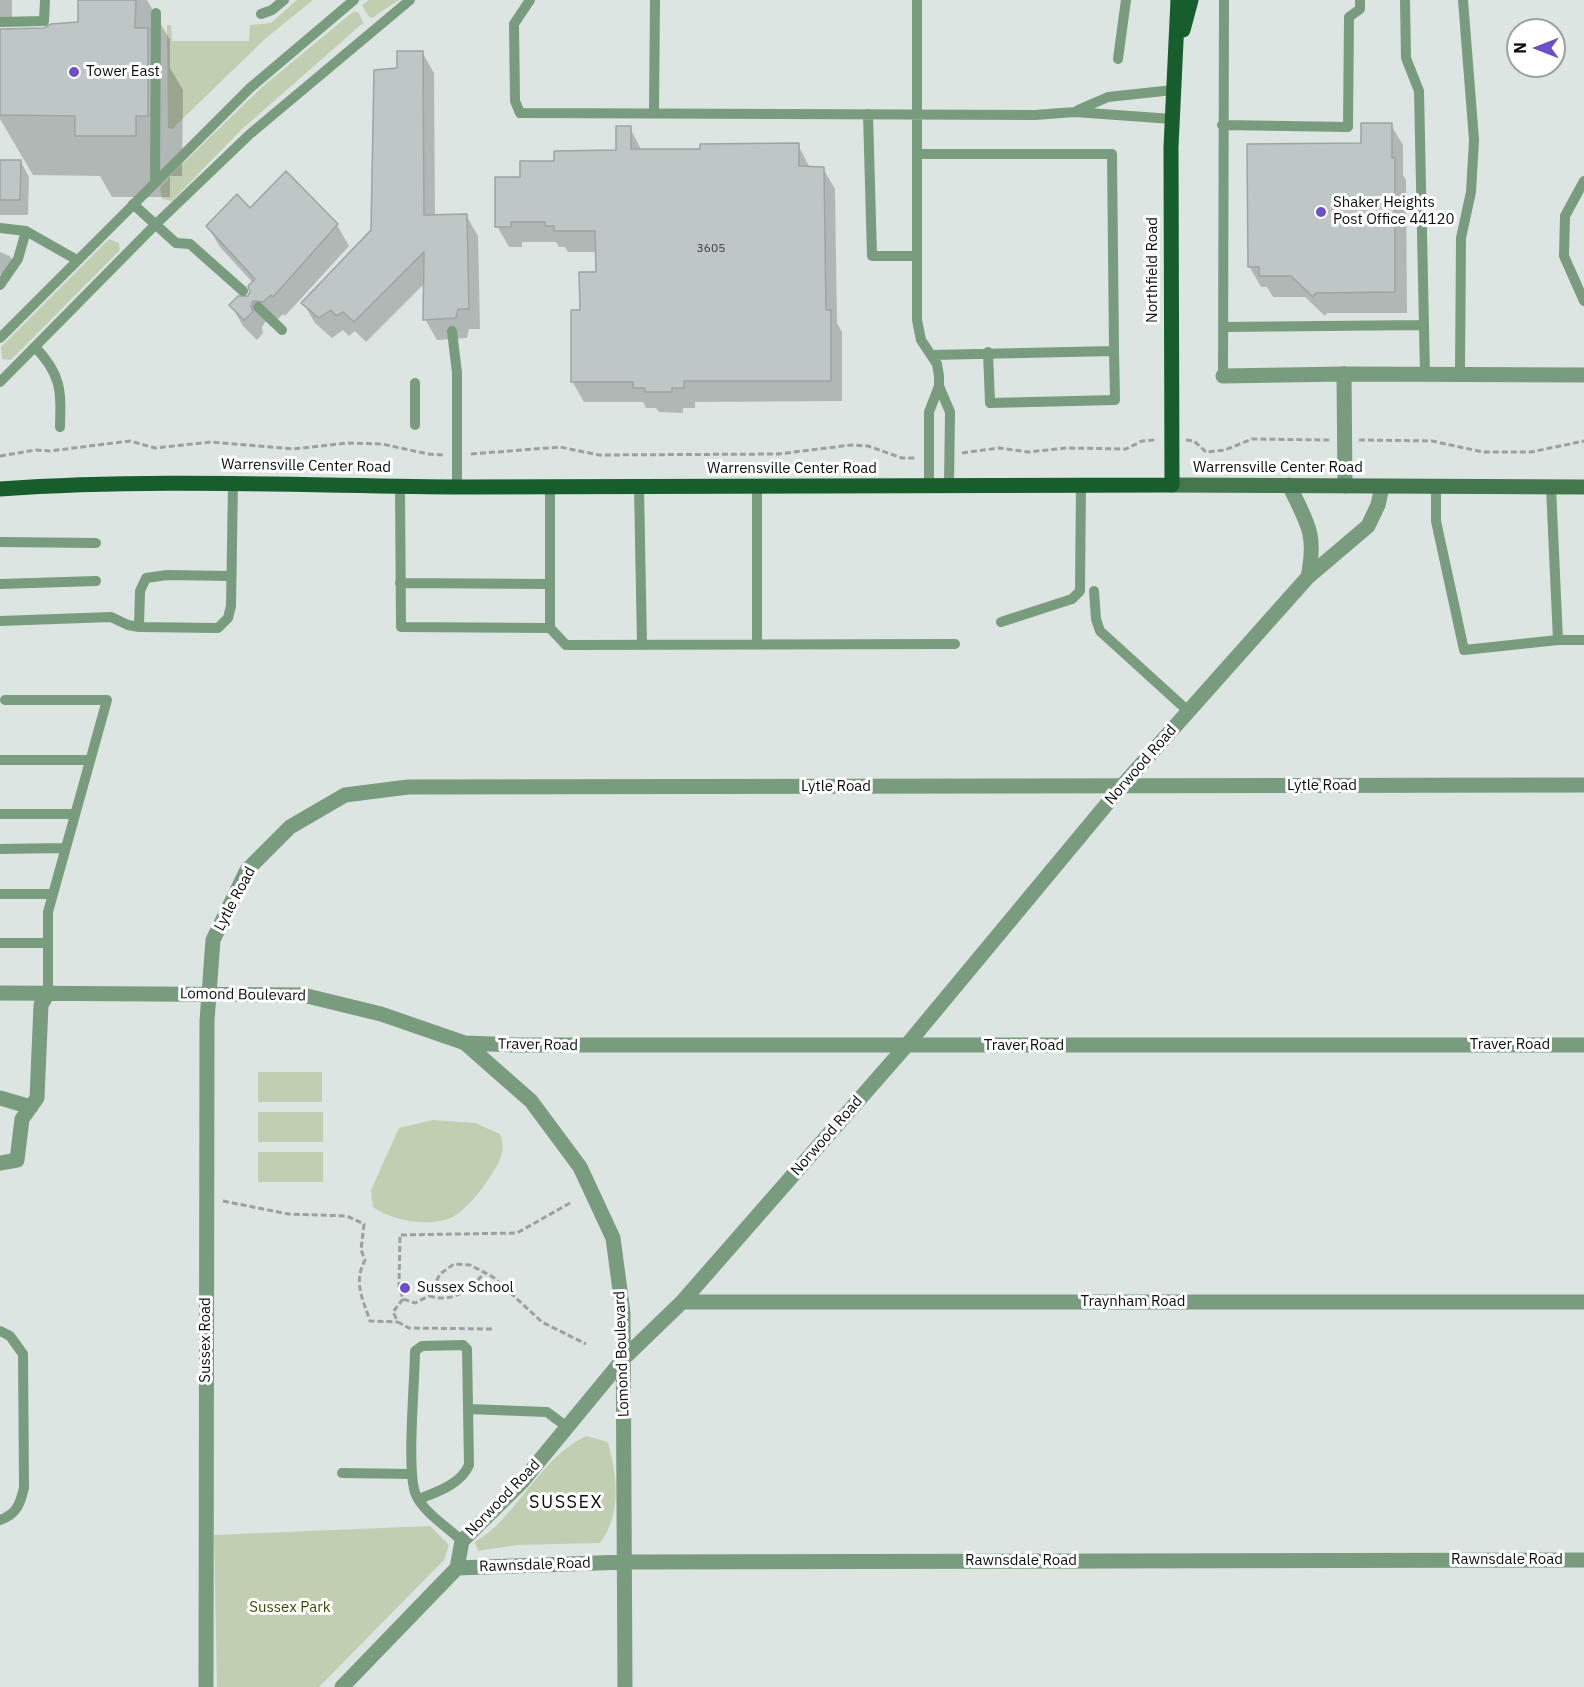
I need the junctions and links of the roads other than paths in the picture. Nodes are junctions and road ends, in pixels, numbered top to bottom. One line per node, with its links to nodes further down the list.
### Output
1 (45, 0): 17 (lane)
2 (284, 0): 16 (lane)
3 (354, 0): 29 (lane)
4 (410, 0): 31 (lane)
5 (530, 0): 22 (lane)
6 (655, 0): 22 (lane)
7 (917, 0): 24 (lane)
8 (1126, 0): 19 (lane)
9 (1178, 0): 18 (main road, Northfield Road)
10 (1191, 0): 18 (main road, Northfield Road)
11 (1224, 0): 26 (lane)
12 (1360, 0): 26 (lane)
13 (1405, 0): 40 (lane)
14 (1463, 0): 51 (lane)
15 (156, 13): 29 (lane)
16 (261, 14)
17 (0, 22)
18 (1176, 56): 20 (main road, Northfield Road)
19 (1118, 59)
20 (1173, 90): 21 (lane); 25 (main road, Northfield Road)
21 (1075, 112): 24 (lane); 25 (lane)
22 (654, 113): 23 (lane)
23 (868, 114): 24 (lane); 34 (lane)
24 (917, 114): 27 (lane)
25 (1172, 119): 62 (main road, Northfield Road)
26 (1222, 125): 41 (lane)
27 (917, 154): 34 (lane); 46 (lane)
28 (1584, 181): 38 (lane)
29 (155, 182): 30 (lane)
30 (133, 204): 31 (lane); 35 (lane)
31 (156, 224): 37 (lane); 45 (lane)
32 (0, 228): 33 (lane)
33 (26, 231): 35 (lane); 36 (lane)
34 (917, 256): 48 (lane)
35 (77, 260): 44 (lane)
36 (0, 285)
37 (243, 291)
38 (1584, 301)
39 (258, 307): 42 (lane)
40 (1424, 325): 41 (lane); 50 (lane)
41 (1222, 327): 53 (lane)
42 (282, 330)
43 (452, 331): 67 (lane)
44 (2, 332)
45 (35, 347): 54 (lane); 58 (lane)
46 (1114, 351): 47 (lane); 47 (lane)
47 (988, 352): 48 (lane)
48 (932, 355): 56 (lane)
49 (1344, 374): 50 (street); 53 (street); 66 (street)
50 (1425, 374): 51 (street)
51 (1460, 374): 52 (street)
52 (1584, 375)
53 (1222, 376)
54 (0, 381)
55 (416, 382): 57 (lane)
56 (939, 386): 64 (lane); 65 (lane)
57 (415, 425)
58 (60, 427)
59 (233, 483): 60 (main road, Warrensville Center Road); 75 (main road, Warrensville Center Road); 78 (lane)
60 (400, 485): 67 (main road, Warrensville Center Road); 81 (lane)
61 (1081, 485): 62 (main road, Warrensville Center Road); 65 (main road, Warrensville Center Road); 86 (lane)
62 (1172, 485): 63 (main road, Warrensville Center Road)
63 (1289, 485): 66 (main road, Warrensville Center Road); 79 (street)
64 (929, 486): 65 (main road, Warrensville Center Road); 70 (main road, Warrensville Center Road)
65 (949, 486)
66 (1346, 486): 71 (main road, Warrensville Center Road)
67 (457, 487): 68 (main road, Warrensville Center Road)
68 (550, 487): 69 (main road, Warrensville Center Road); 83 (lane)
69 (639, 487): 70 (main road, Warrensville Center Road); 92 (lane)
70 (756, 487): 93 (lane)
71 (1383, 487): 72 (main road, Warrensville Center Road); 79 (street, Norwood Road)
72 (1436, 487): 73 (main road, Warrensville Center Road); 89 (lane)
73 (1551, 487): 74 (main road, Warrensville Center Road); 89 (lane)
74 (1584, 487)
75 (0, 489)
76 (0, 542): 77 (lane)
77 (96, 543)
78 (231, 576): 87 (lane); 87 (lane)
79 (1308, 577): 95 (street, Norwood Road)
80 (96, 582): 82 (lane)
81 (400, 583): 83 (lane); 88 (lane)
82 (0, 584)
83 (550, 584): 88 (lane)
84 (1095, 591): 95 (lane)
85 (0, 621): 87 (lane)
86 (1000, 622)
87 (139, 627)
88 (550, 628): 92 (lane)
89 (1557, 640): 90 (lane)
90 (1584, 640)
91 (955, 644): 93 (lane)
92 (642, 645): 93 (lane)
93 (757, 645)
94 (5, 700): 97 (lane)
95 (1188, 711): 99 (street, Norwood Road)
96 (0, 760): 97 (lane)
97 (89, 760): 101 (lane)
98 (1584, 785): 99 (street, Lytle Road)
99 (1121, 787): 110 (street, Lytle Road); 113 (street, Norwood Road)
100 (0, 814): 101 (lane)
101 (74, 814): 102 (lane)
102 (65, 848): 103 (lane); 105 (lane)
103 (0, 849)
104 (0, 894): 105 (lane)
105 (53, 894): 107 (lane)
106 (0, 943): 107 (lane)
107 (48, 943): 109 (lane)
108 (0, 993): 109 (street, Lomond Boulevard)
109 (48, 993): 110 (street, Lomond Boulevard); 115 (street)
110 (208, 993): 111 (street, Lomond Boulevard); 131 (street, Sussex Road)
111 (465, 1043): 113 (street, Traver Road); 120 (street, Lomond Boulevard)
112 (1584, 1045): 113 (street, Traver Road)
113 (906, 1046): 117 (street, Norwood Road)
114 (0, 1098): 115 (street)
115 (31, 1107): 116 (street)
116 (0, 1163)
117 (682, 1302): 118 (street, Traynham Road); 120 (street, Norwood Road)
118 (1584, 1302)
119 (0, 1330): 126 (lane)
120 (624, 1358): 122 (street, Norwood Road); 129 (street, Lomond Boulevard)
121 (468, 1409): 122 (lane); 124 (lane); 125 (lane)
122 (567, 1427): 127 (street, Norwood Road)
123 (342, 1473): 124 (lane)
124 (412, 1474): 125 (lane)
125 (419, 1499): 127 (lane)
126 (0, 1520)
127 (462, 1541): 130 (street, Norwood Road)
128 (1584, 1560): 129 (street, Rawnsdale Road)
129 (625, 1562): 130 (street, Rawnsdale Road); 133 (street, Lomond Boulevard)
130 (457, 1568): 132 (street)
131 (206, 1687)
132 (342, 1687)
133 (625, 1687)

